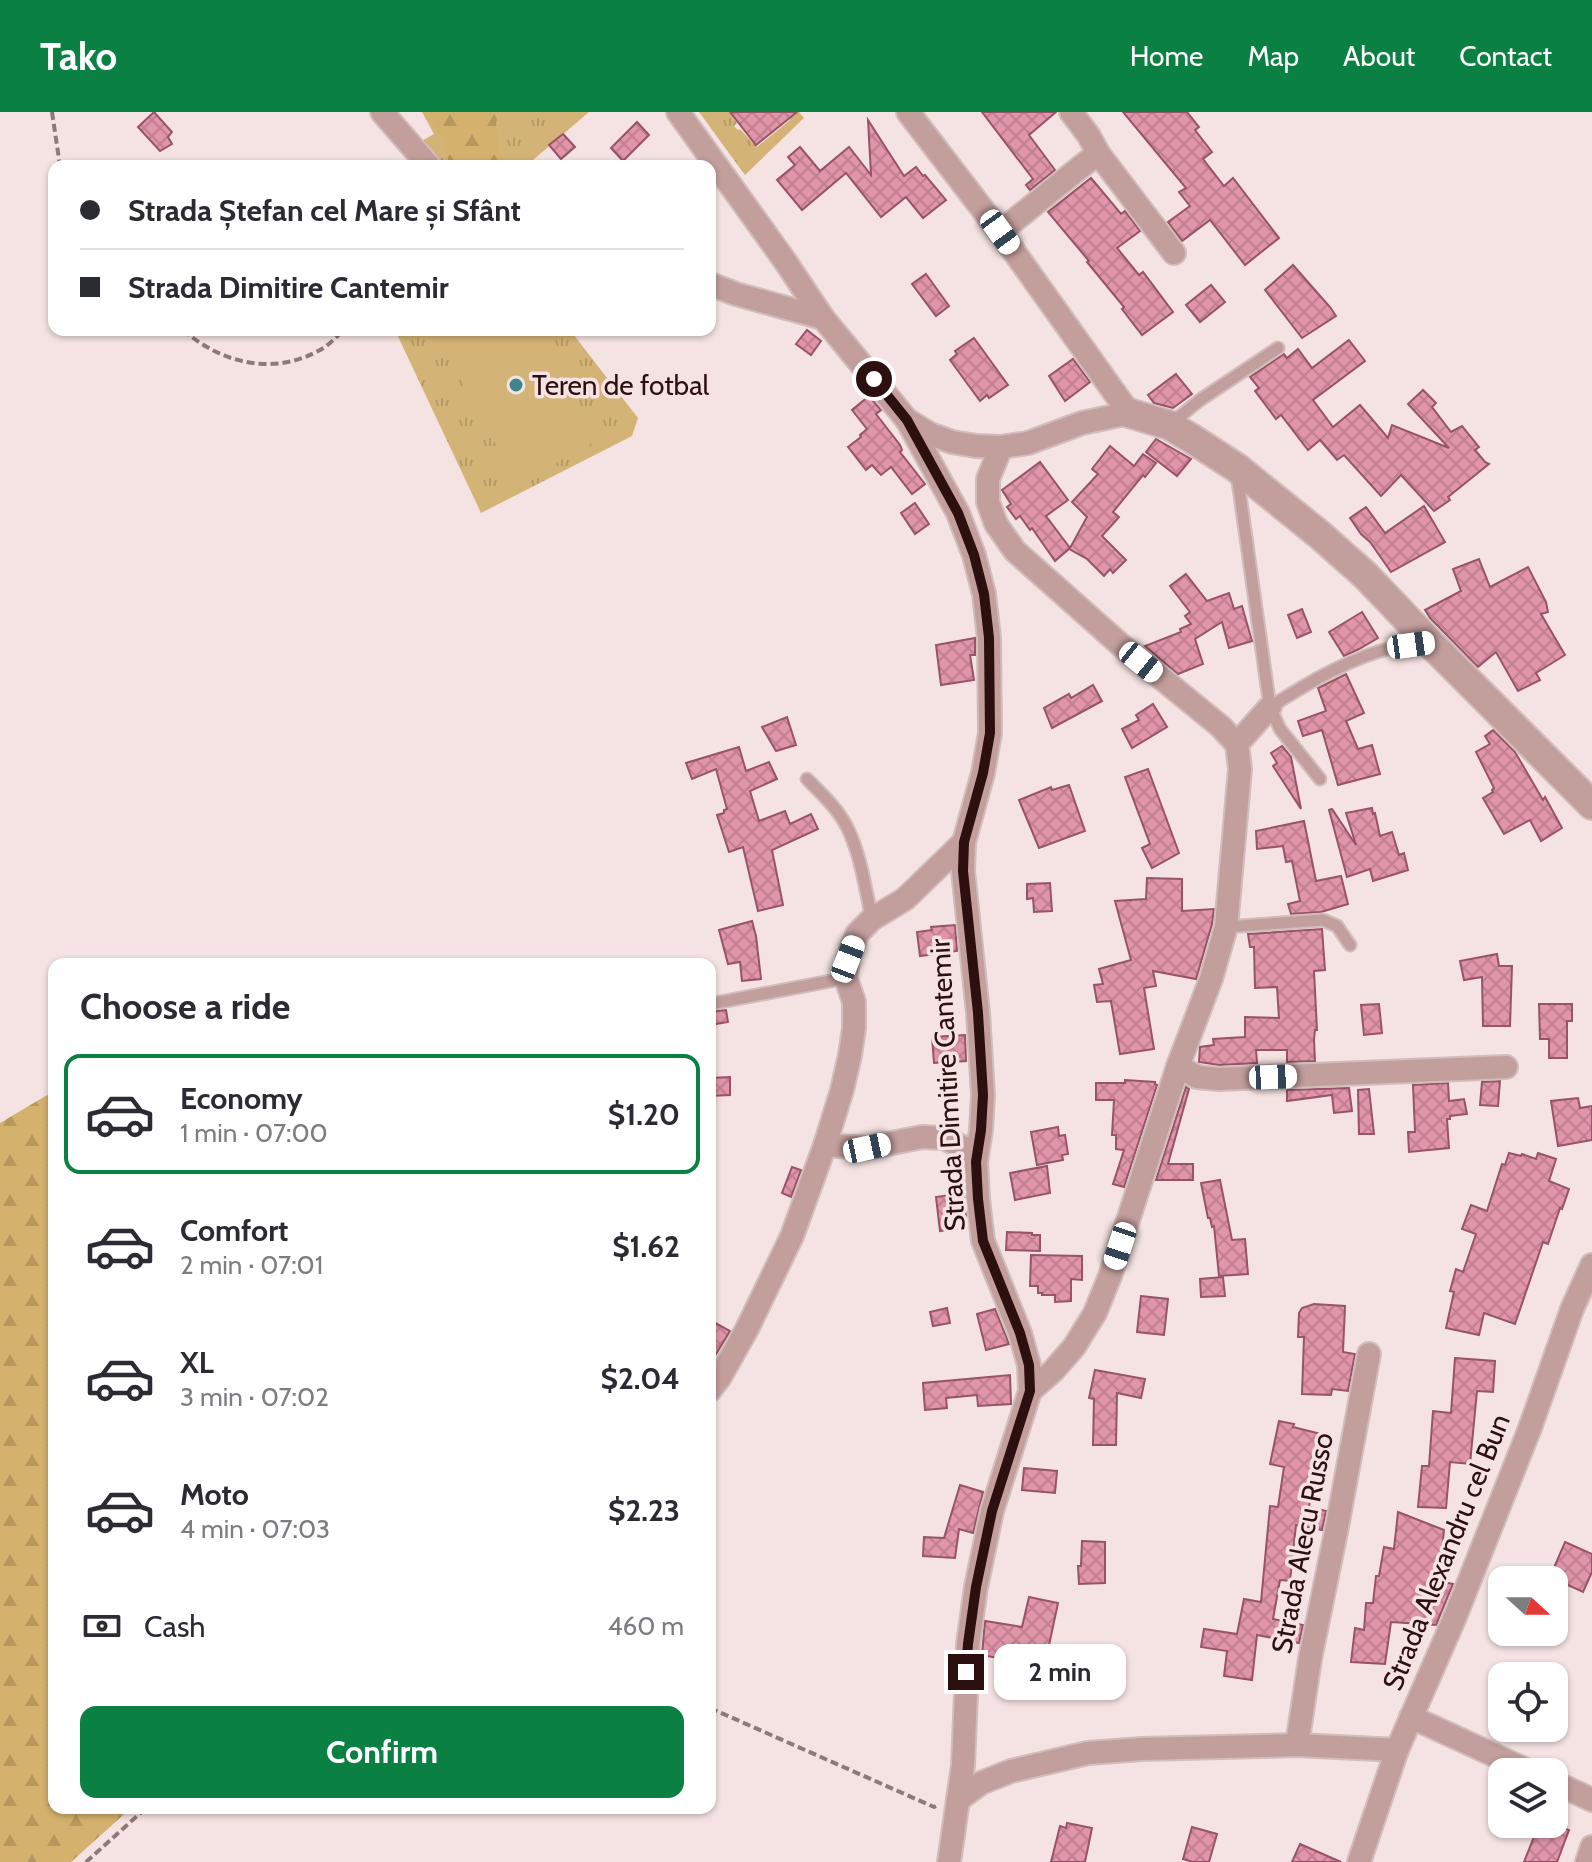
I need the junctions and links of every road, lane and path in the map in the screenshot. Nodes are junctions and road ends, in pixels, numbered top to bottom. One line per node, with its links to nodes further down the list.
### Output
1 (52, 112): 7 (path)
2 (382, 112): 8 (street)
3 (678, 112): 9 (street)
4 (908, 112): 11 (street)
5 (1071, 112): 6 (street)
6 (1098, 153): 11 (street); 12 (street)
7 (59, 160)
8 (424, 160)
9 (712, 160)
10 (716, 165): 14 (street)
11 (1000, 232): 18 (street)
12 (1174, 253)
13 (716, 286): 14 (street)
14 (823, 318): 19 (street)
15 (192, 336): 16 (path)
16 (337, 336)
17 (1278, 348): 20 (lane)
18 (1129, 413): 20 (street); 21 (street)
19 (907, 420): 21 (street); 29 (street, Strada Dimitire Cantemir)
20 (1169, 425): 22 (street)
21 (1001, 447): 25 (street)
22 (1237, 468): 23 (street); 24 (lane)
23 (1429, 642): 24 (lane); 28 (street)
24 (1270, 707): 25 (street); 27 (lane)
25 (1237, 744): 31 (street)
26 (807, 779): 30 (lane)
27 (1320, 779)
28 (1592, 805)
29 (964, 842): 30 (street); 38 (street, Strada Dimitire Cantemir)
30 (872, 919): 33 (street)
31 (1226, 927): 32 (lane); 35 (street)
32 (1350, 945)
33 (846, 978): 34 (lane); 37 (street)
34 (716, 1003)
35 (1178, 1066): 36 (street); 42 (street)
36 (1506, 1067)
37 (825, 1145): 38 (street); 41 (street)
38 (976, 1162): 42 (street, Strada Dimitire Cantemir)
39 (1592, 1265): 44 (street, Strada Alexandru cel Bun)
40 (1369, 1354): 45 (street, Strada Alecu Russo)
41 (716, 1382)
42 (1030, 1391): 49 (street, Strada Dimitire Cantemir)
43 (716, 1711): 49 (path)
44 (1411, 1717): 46 (street, Strada Alexandru cel Bun); 47 (street)
45 (1297, 1745): 46 (street); 49 (street)
46 (1397, 1750): 55 (street, Strada Alexandru cel Bun)
47 (1500, 1758)
48 (1568, 1789): 50 (street)
49 (958, 1800): 54 (street, Strada Dimitire Cantemir)
50 (1592, 1800)
51 (139, 1814): 53 (path)
52 (1592, 1847): 56 (street)
53 (86, 1862)
54 (949, 1862)
55 (1359, 1862)
56 (1587, 1862)

